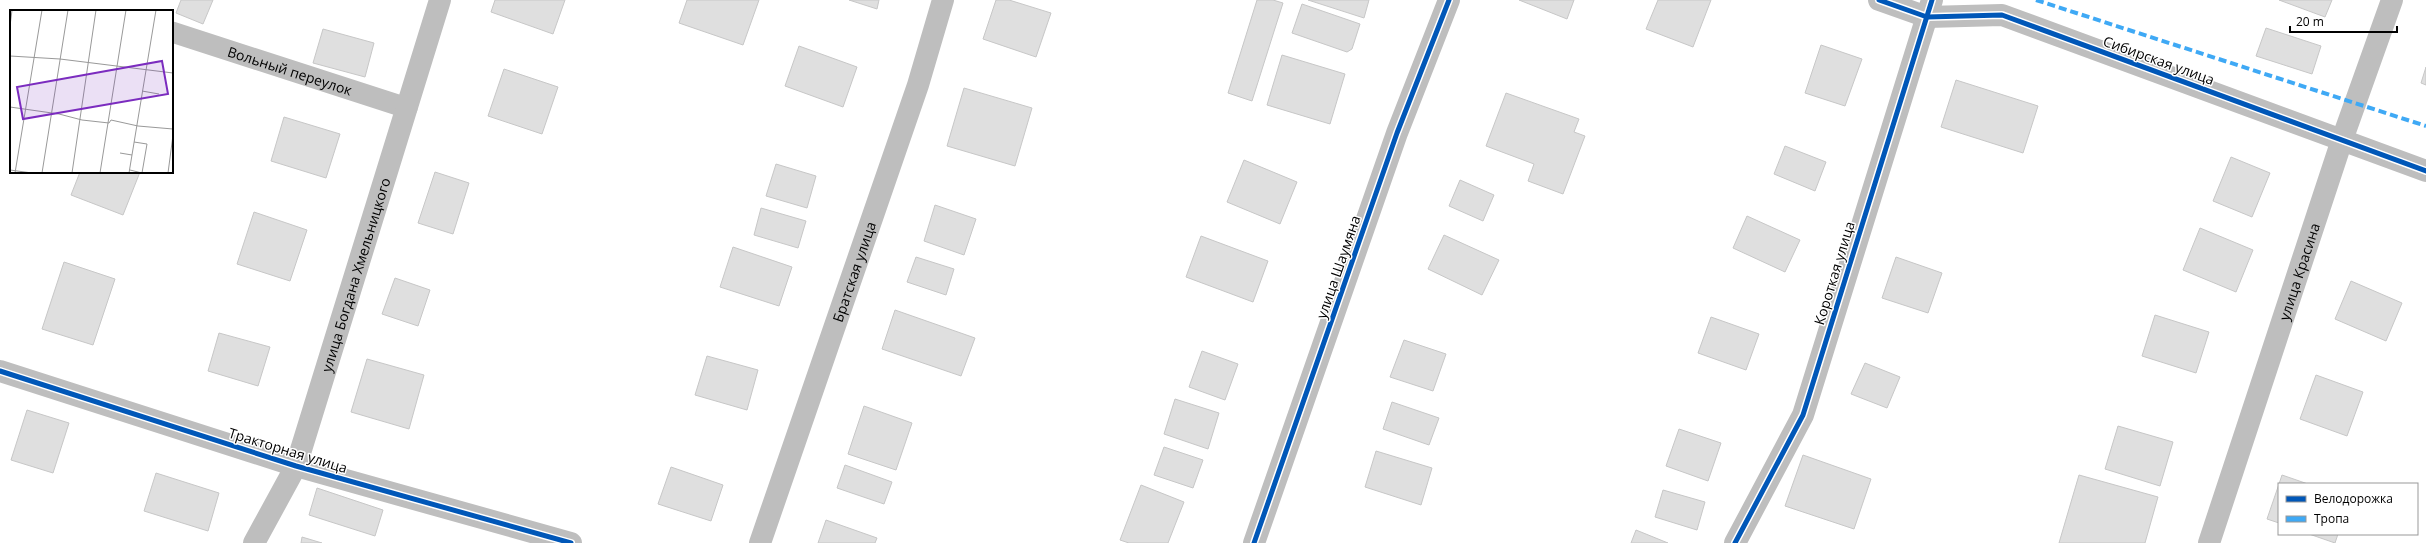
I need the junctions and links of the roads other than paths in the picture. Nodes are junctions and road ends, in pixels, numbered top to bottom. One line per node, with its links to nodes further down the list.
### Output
1 (440, 0): 8 (street, улица Богдана Хмельницкого)
2 (943, 0): 15 (street, Братская улица)
3 (1449, 0): 16 (street, улица Шаумяна)
4 (1880, 0): 6 (street, Сибирская улица)
5 (2392, 0): 9 (street, улица Красина)
6 (1930, 8): 9 (street, Сибирская улица); 17 (street, Короткая улица)
7 (173, 32): 8 (lane, Вольный переулок)
8 (407, 108): 12 (street, улица Богдана Хмельницкого)
9 (2342, 140): 10 (street, Сибирская улица); 18 (street, улица Красина)
10 (2426, 171)
11 (0, 371): 12 (street, Тракторная улица)
12 (296, 466): 13 (street, улица Богдана Хмельницкого); 14 (street, Тракторная улица)
13 (254, 543)
14 (571, 543)
15 (760, 543)
16 (1254, 543)
17 (1735, 543)
18 (2209, 543)

